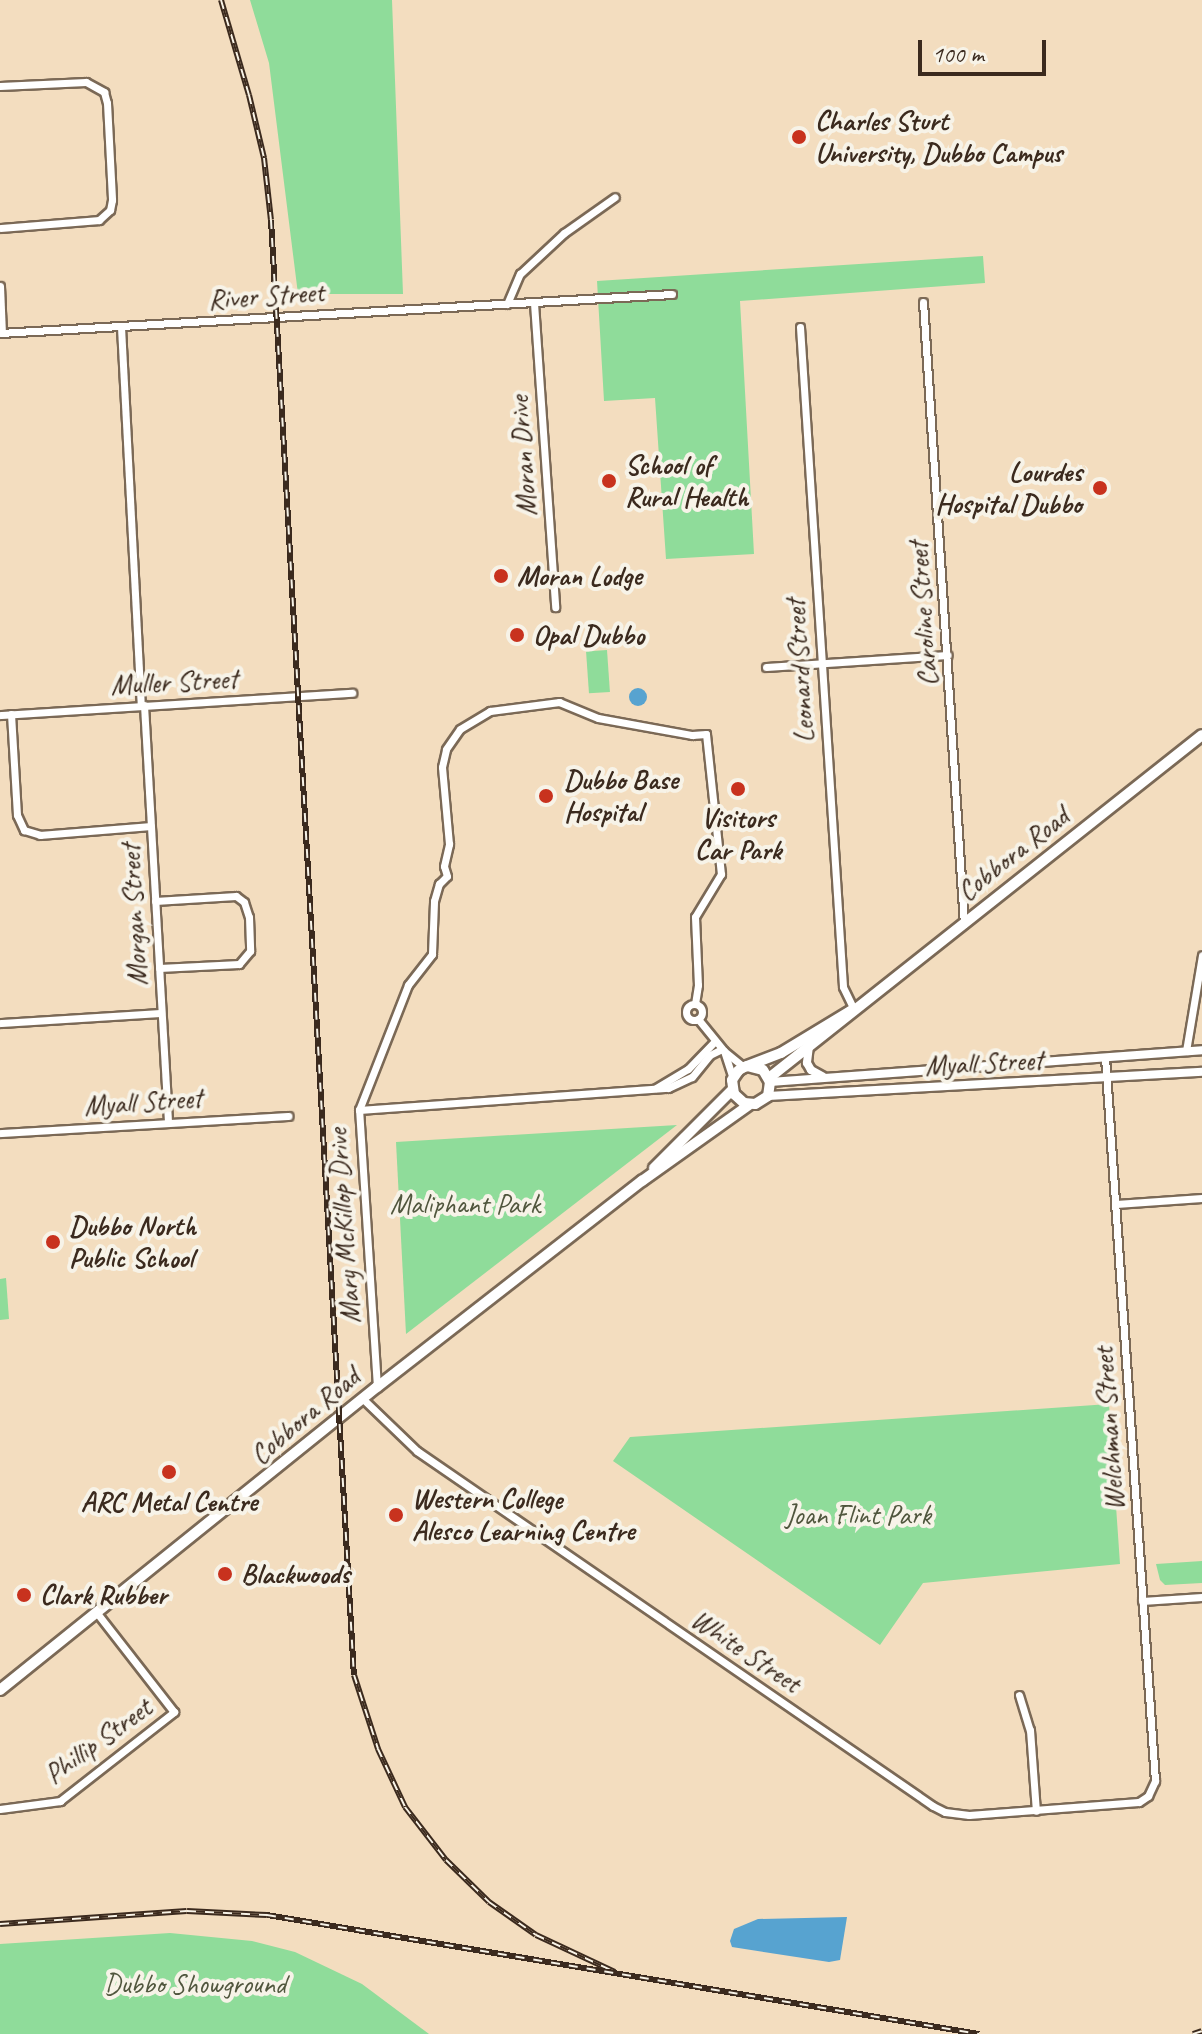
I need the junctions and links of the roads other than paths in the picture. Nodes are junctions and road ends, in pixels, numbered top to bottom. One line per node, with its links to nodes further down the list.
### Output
1 (0, 86): 3 (street)
2 (615, 197): 8 (street)
3 (0, 228)
4 (0, 286): 11 (street)
5 (672, 294): 7 (street, River Street)
6 (923, 302): 13 (street, Caroline Street)
7 (534, 303): 8 (street, River Street); 12 (street, Moran Drive)
8 (507, 304): 9 (street, River Street)
9 (121, 327): 11 (street, River Street); 17 (street, Morgan Street)
10 (800, 327): 14 (street, Leonard Street)
11 (1, 333)
12 (555, 607)
13 (948, 655): 14 (street); 23 (street, Caroline Street)
14 (822, 663): 15 (street); 27 (street, Leonard Street)
15 (766, 667)
16 (352, 693): 17 (street, Muller Street)
17 (143, 705): 18 (street, Muller Street); 21 (street, Morgan Street)
18 (11, 714): 19 (street, Muller Street); 21 (street)
19 (0, 715)
20 (1202, 735): 23 (main road, Cobbora Road)
21 (151, 826): 22 (street, Morgan Street)
22 (155, 901): 25 (street, Morgan Street); 25 (street)
23 (964, 924): 27 (main road, Cobbora Road)
24 (1202, 955): 35 (street)
25 (159, 968): 28 (street, Morgan Street)
26 (695, 1004): 29 (street); 29 (street); 47 (street)
27 (854, 1010): 32 (main road, Cobbora Road); 37 (main road, Cobbora Road)
28 (161, 1013): 30 (street); 49 (street, Morgan Street)
29 (698, 1019): 31 (street)
30 (0, 1023)
31 (715, 1041): 33 (street); 43 (street)
32 (809, 1045): 40 (street); 42 (main road, Cobbora Road)
33 (723, 1050): 37 (street); 39 (street); 43 (street)
34 (1202, 1050): 35 (street, Myall Street)
35 (1186, 1051): 36 (street, Myall Street)
36 (1105, 1057): 40 (street, Myall Street); 41 (street, Welchman Street)
37 (746, 1067): 39 (main road); 42 (main road)
38 (1202, 1072): 41 (street, Myall Street)
39 (733, 1078): 44 (main road)
40 (831, 1078): 42 (street, Myall Street)
41 (1107, 1079): 45 (street, Myall Street); 53 (street, Welchman Street)
42 (770, 1080): 45 (main road)
43 (654, 1089): 47 (street)
44 (732, 1090): 46 (main road); 51 (main road, Cobbora Road)
45 (768, 1096): 46 (main road)
46 (749, 1105): 51 (main road, Cobbora Road)
47 (359, 1110): 54 (street, Mary McKillop Drive)
48 (289, 1116): 49 (street, Myall Street)
49 (168, 1122): 50 (street, Myall Street)
50 (0, 1133)
51 (642, 1181): 54 (main road, Cobbora Road)
52 (1202, 1198): 53 (street)
53 (1116, 1204): 57 (street, Welchman Street)
54 (377, 1387): 55 (main road, Cobbora Road)
55 (363, 1399): 58 (main road, Cobbora Road); 63 (street, White Street)
56 (1202, 1597): 57 (street)
57 (1142, 1601): 61 (street, Welchman Street)
58 (97, 1613): 59 (main road, Cobbora Road); 62 (street, Phillip Street)
59 (0, 1690)
60 (1019, 1695): 63 (street)
61 (1148, 1796): 63 (street, White Street)
62 (0, 1809)
63 (1036, 1811)

